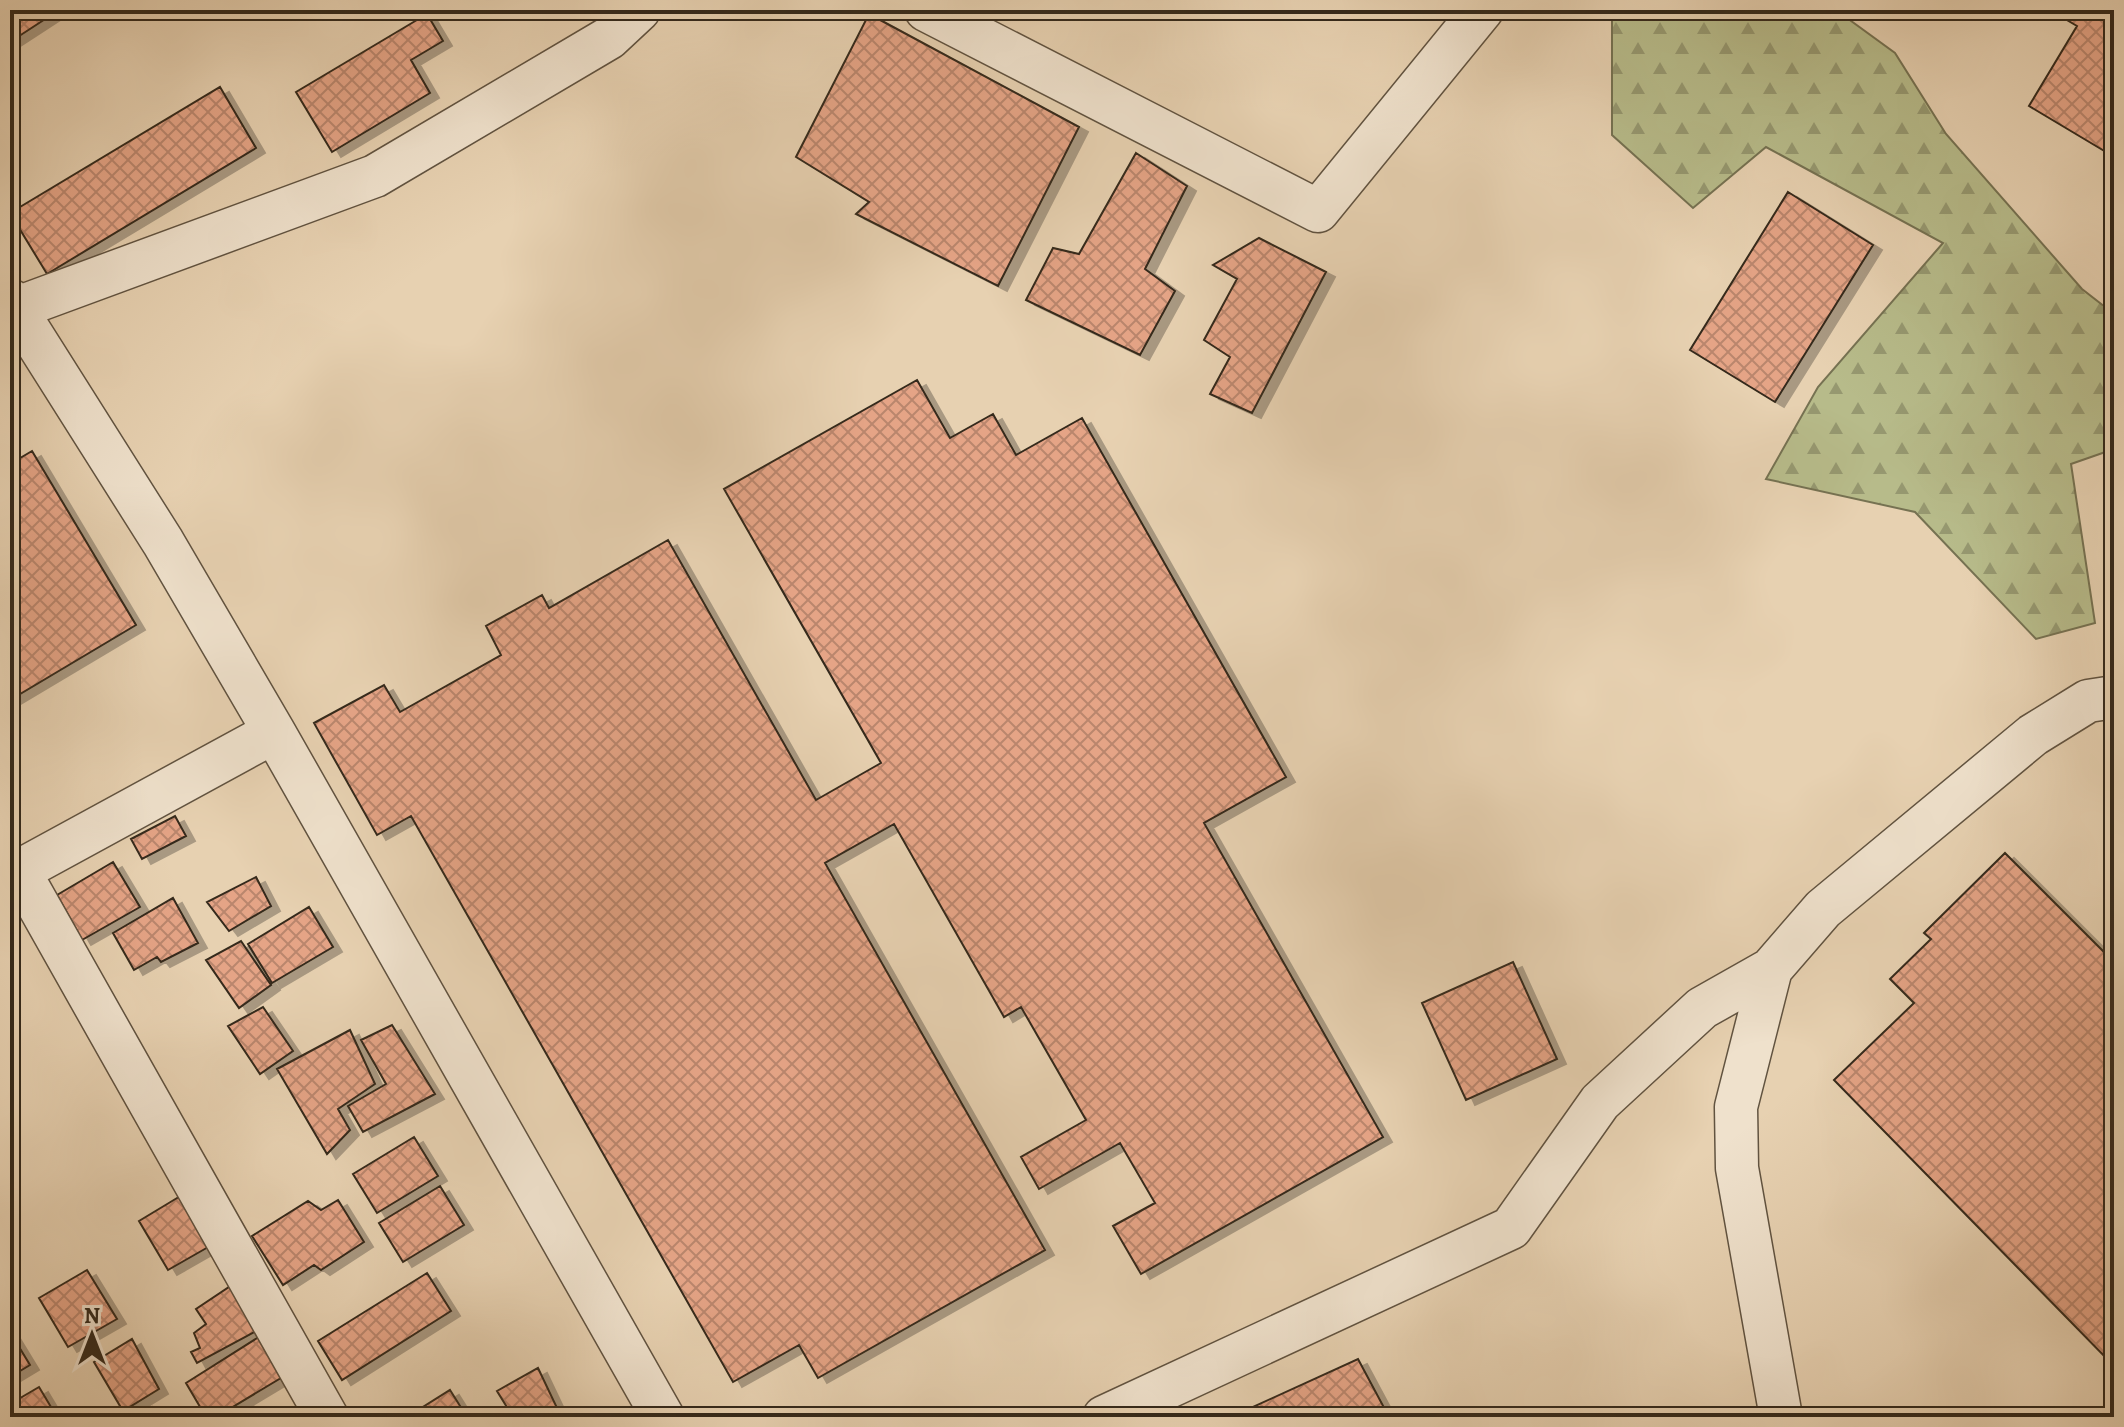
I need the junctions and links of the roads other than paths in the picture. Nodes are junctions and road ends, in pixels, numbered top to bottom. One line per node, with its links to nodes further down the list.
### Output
1 (639, 10): 4 (street)
2 (926, 10): 3 (street)
3 (1482, 10)
4 (14, 304): 6 (street)
5 (2114, 697): 7 (street)
6 (274, 732): 8 (street); 9 (street)
7 (1771, 969): 10 (street); 11 (street)
8 (327, 1417)
9 (663, 1417)
10 (1104, 1417)
11 (1781, 1417)

